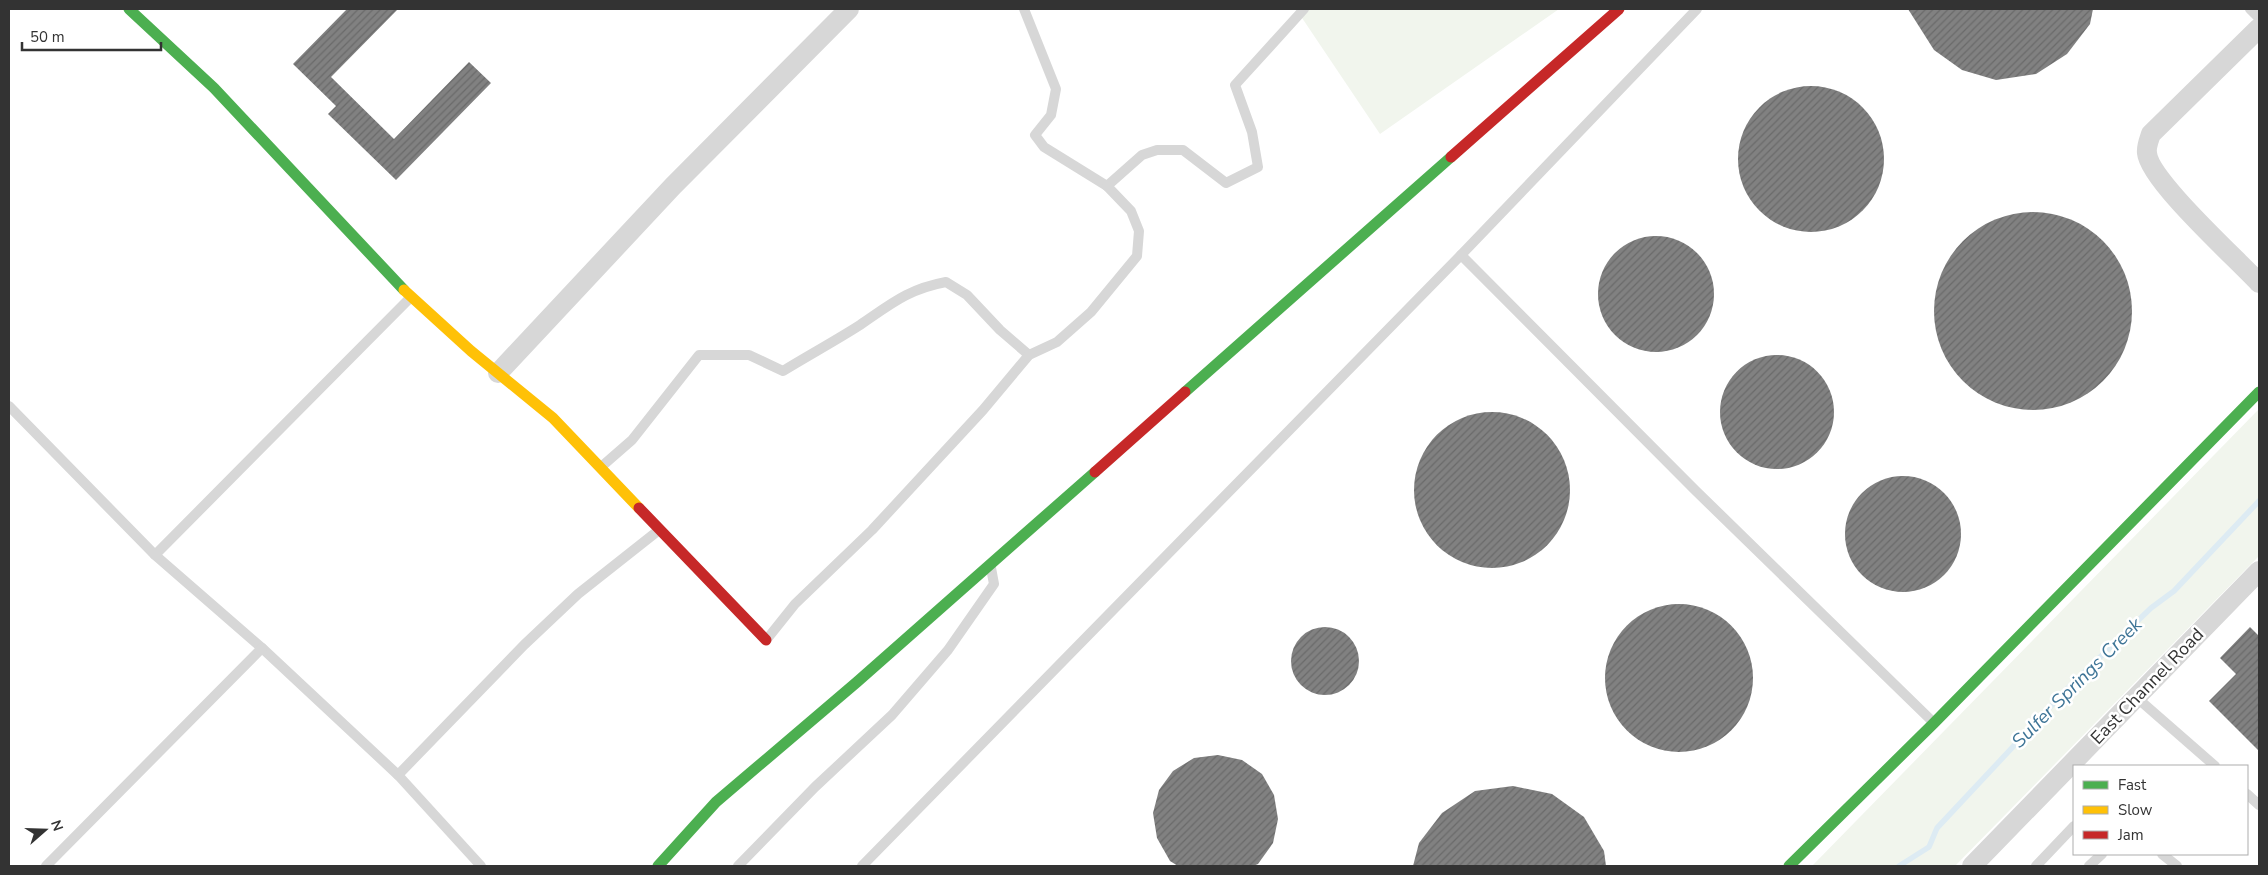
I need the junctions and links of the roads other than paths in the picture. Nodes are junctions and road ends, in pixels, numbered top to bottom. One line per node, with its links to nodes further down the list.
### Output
1 (129, 9): 13 (street)
2 (849, 9): 15 (street)
3 (1024, 9): 10 (lane)
4 (1304, 9): 10 (lane)
5 (1619, 9): 21 (street)
6 (1697, 9): 11 (lane)
7 (2250, 9): 8 (lane)
8 (2259, 18)
9 (2259, 28): 12 (street)
10 (1107, 186): 14 (lane)
11 (1461, 256): 26 (lane); 38 (lane)
12 (2259, 282)
13 (411, 297): 15 (street); 20 (lane)
14 (1029, 355): 18 (lane); 23 (lane)
15 (498, 373): 18 (street)
16 (2259, 392): 26 (street)
17 (9, 406): 20 (lane)
18 (601, 467): 19 (street)
19 (660, 530): 23 (street); 28 (lane)
20 (155, 555): 24 (lane)
21 (990, 564): 36 (street); 37 (lane)
22 (2257, 576): 25 (street, East Channel Road)
23 (766, 640)
24 (262, 648): 28 (lane); 34 (lane)
25 (2136, 697): 27 (lane); 40 (street, East Channel Road)
26 (1934, 723): 39 (street)
27 (2214, 765)
28 (398, 775): 35 (lane)
29 (2248, 795): 30 (lane)
30 (2259, 805)
31 (2073, 827): 41 (lane)
32 (2101, 855): 42 (lane)
33 (2163, 855): 43 (lane)
34 (46, 866)
35 (481, 866)
36 (658, 866)
37 (738, 866)
38 (862, 866)
39 (1789, 866)
40 (1972, 866)
41 (2036, 866)
42 (2089, 866)
43 (2177, 866)

